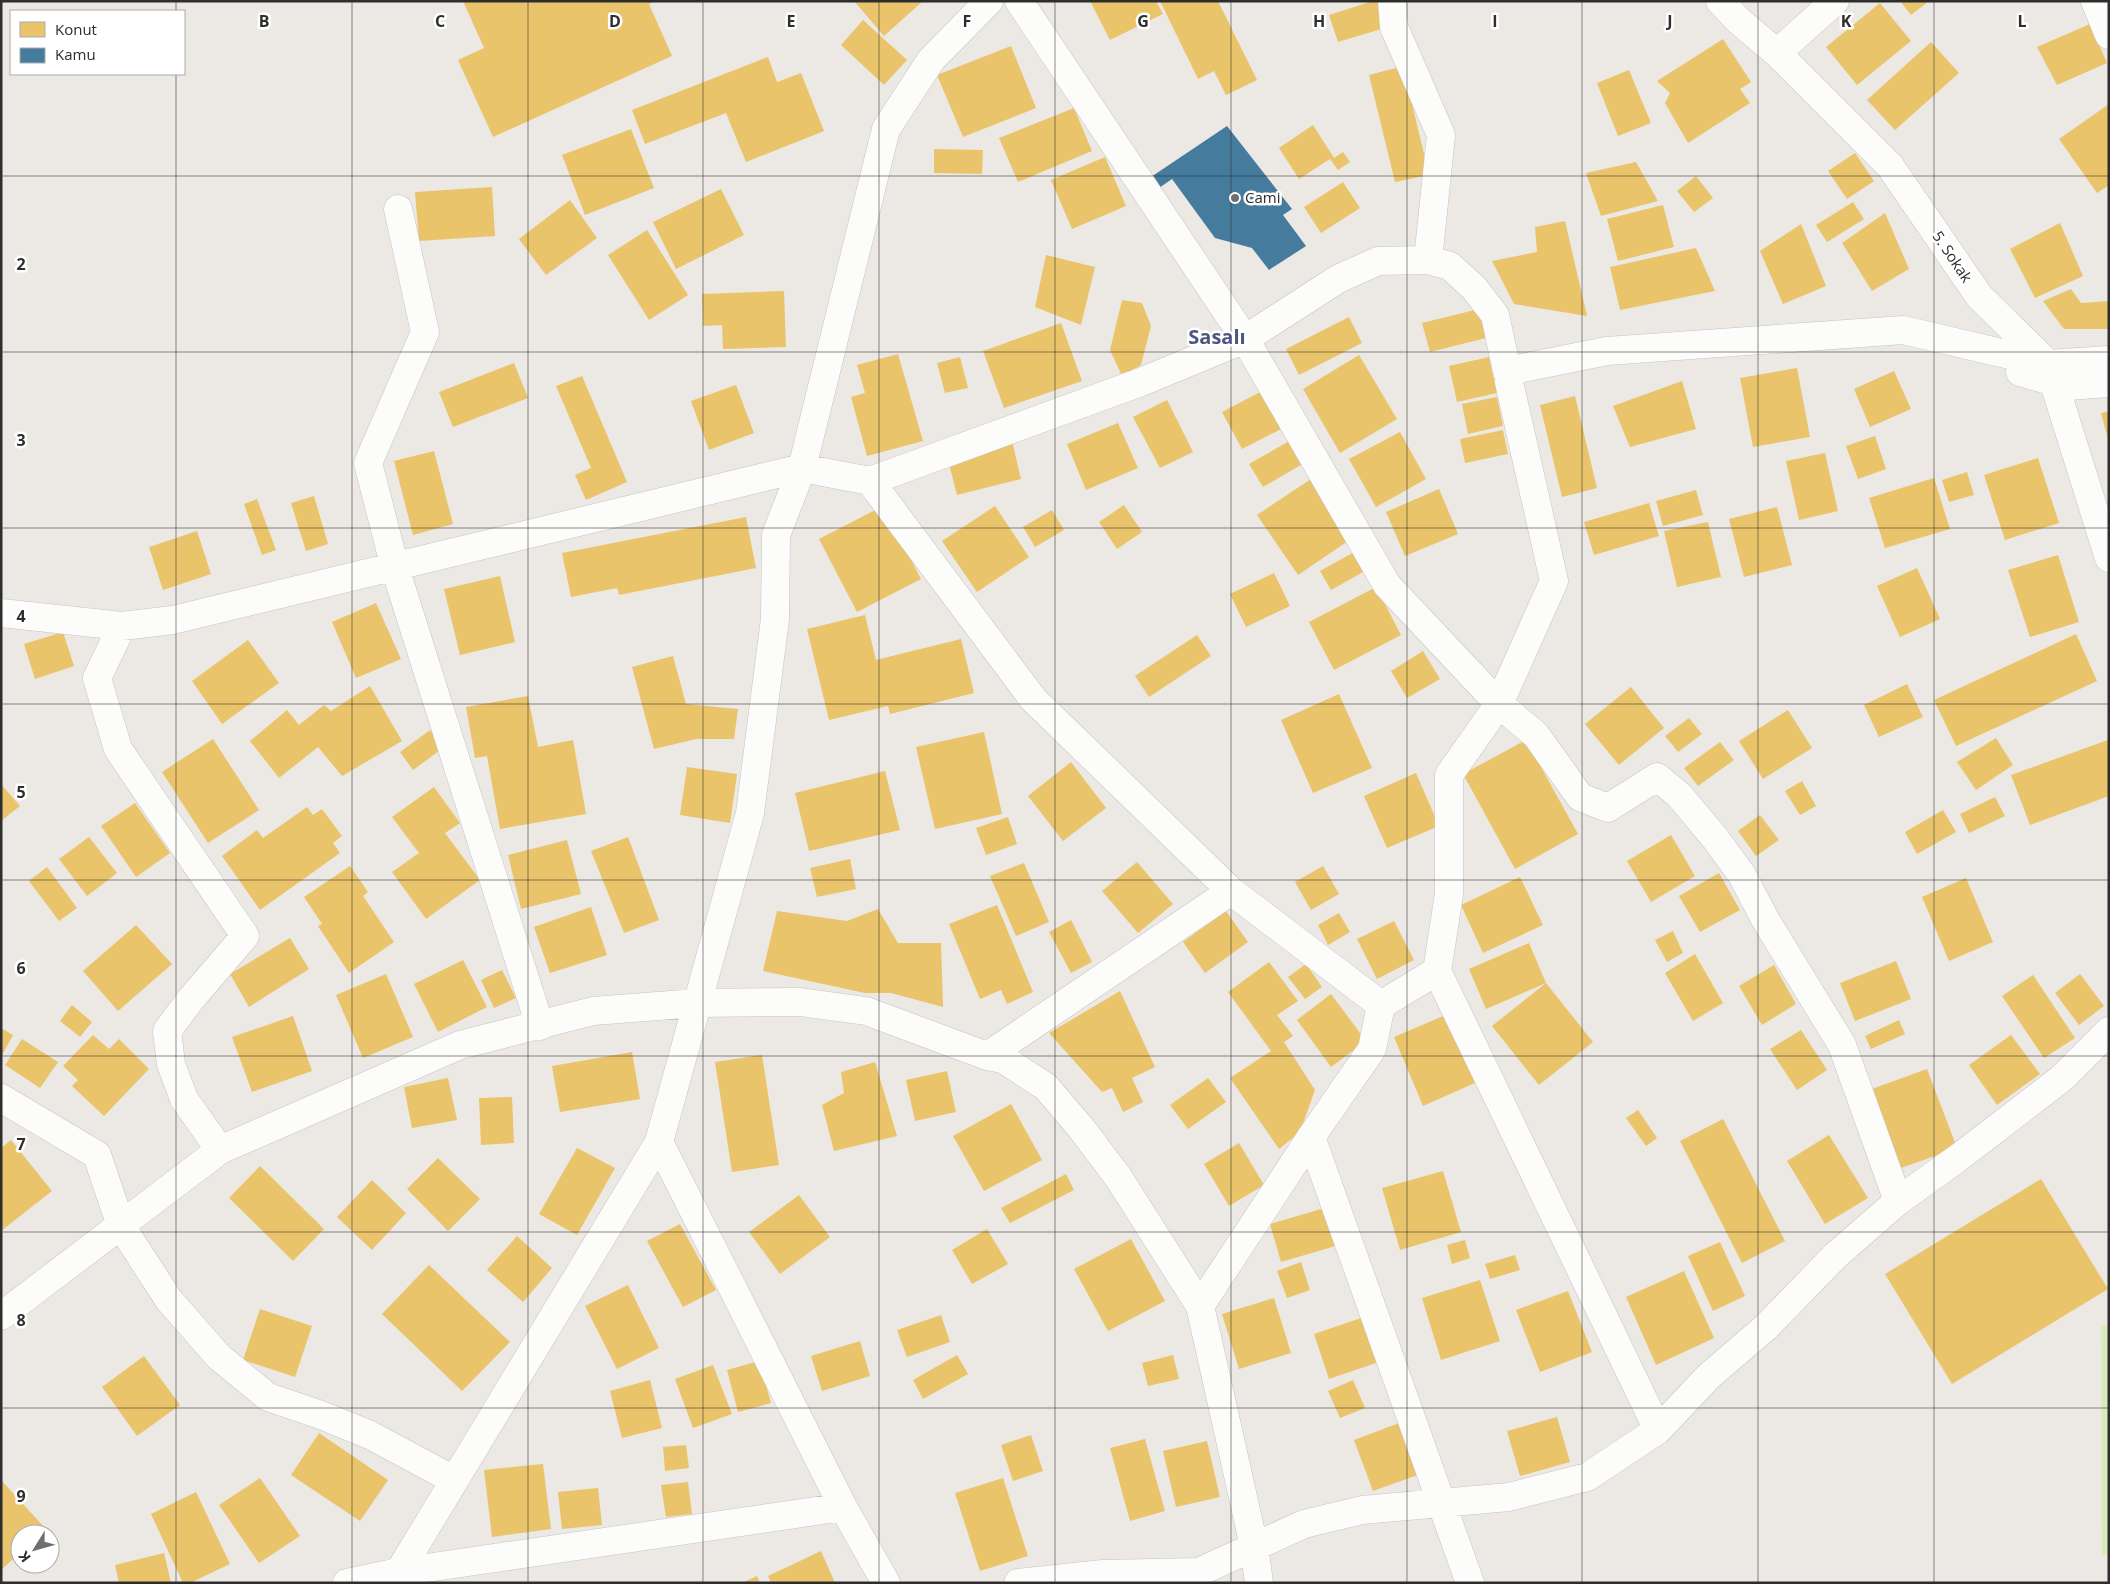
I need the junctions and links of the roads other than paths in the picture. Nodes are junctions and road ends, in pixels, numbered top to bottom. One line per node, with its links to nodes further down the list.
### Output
1 (989, 1): 14 (street)
2 (1020, 1): 9 (street)
3 (1392, 1): 8 (street)
4 (1720, 1): 6 (street, 5. Sokak)
5 (1835, 1): 6 (street)
6 (1777, 53): 11 (street, 5. Sokak)
7 (398, 209): 17 (street)
8 (1428, 260): 9 (street); 12 (street)
9 (1245, 339): 15 (street); 20 (street)
10 (2109, 360): 11 (street)
11 (2051, 373): 12 (street); 13 (street); 16 (street, 5. Sokak)
12 (1508, 376): 20 (street)
13 (2109, 383)
14 (802, 468): 15 (street); 17 (street); 23 (street)
15 (870, 481): 21 (street)
16 (2109, 558)
17 (395, 568): 19 (street); 25 (street)
18 (1, 613): 19 (street)
19 (122, 626): 31 (street)
20 (1499, 704): 22 (street); 32 (street)
21 (1231, 891): 24 (street); 27 (street)
22 (1437, 971): 24 (street); 36 (street)
23 (697, 1003): 25 (street); 27 (street); 30 (street)
24 (1382, 1004): 29 (street)
25 (540, 1026): 31 (street)
26 (2109, 1032): 32 (street)
27 (987, 1056): 34 (street)
28 (1, 1098): 33 (street)
29 (1311, 1137): 34 (street); 38 (street)
30 (659, 1142): 37 (street); 39 (street)
31 (220, 1150): 33 (street)
32 (1898, 1201): 36 (street)
33 (121, 1226): 35 (street); 37 (street)
34 (1200, 1306): 40 (street)
35 (1, 1316)
36 (1658, 1430): 38 (street)
37 (454, 1480): 41 (street)
38 (1442, 1503): 40 (street); 47 (street)
39 (842, 1507): 41 (street); 44 (street)
40 (1254, 1546): 42 (street); 46 (street)
41 (396, 1577): 43 (street)
42 (1194, 1577): 45 (street)
43 (347, 1583)
44 (886, 1583)
45 (1018, 1583)
46 (1259, 1583)
47 (1470, 1583)

